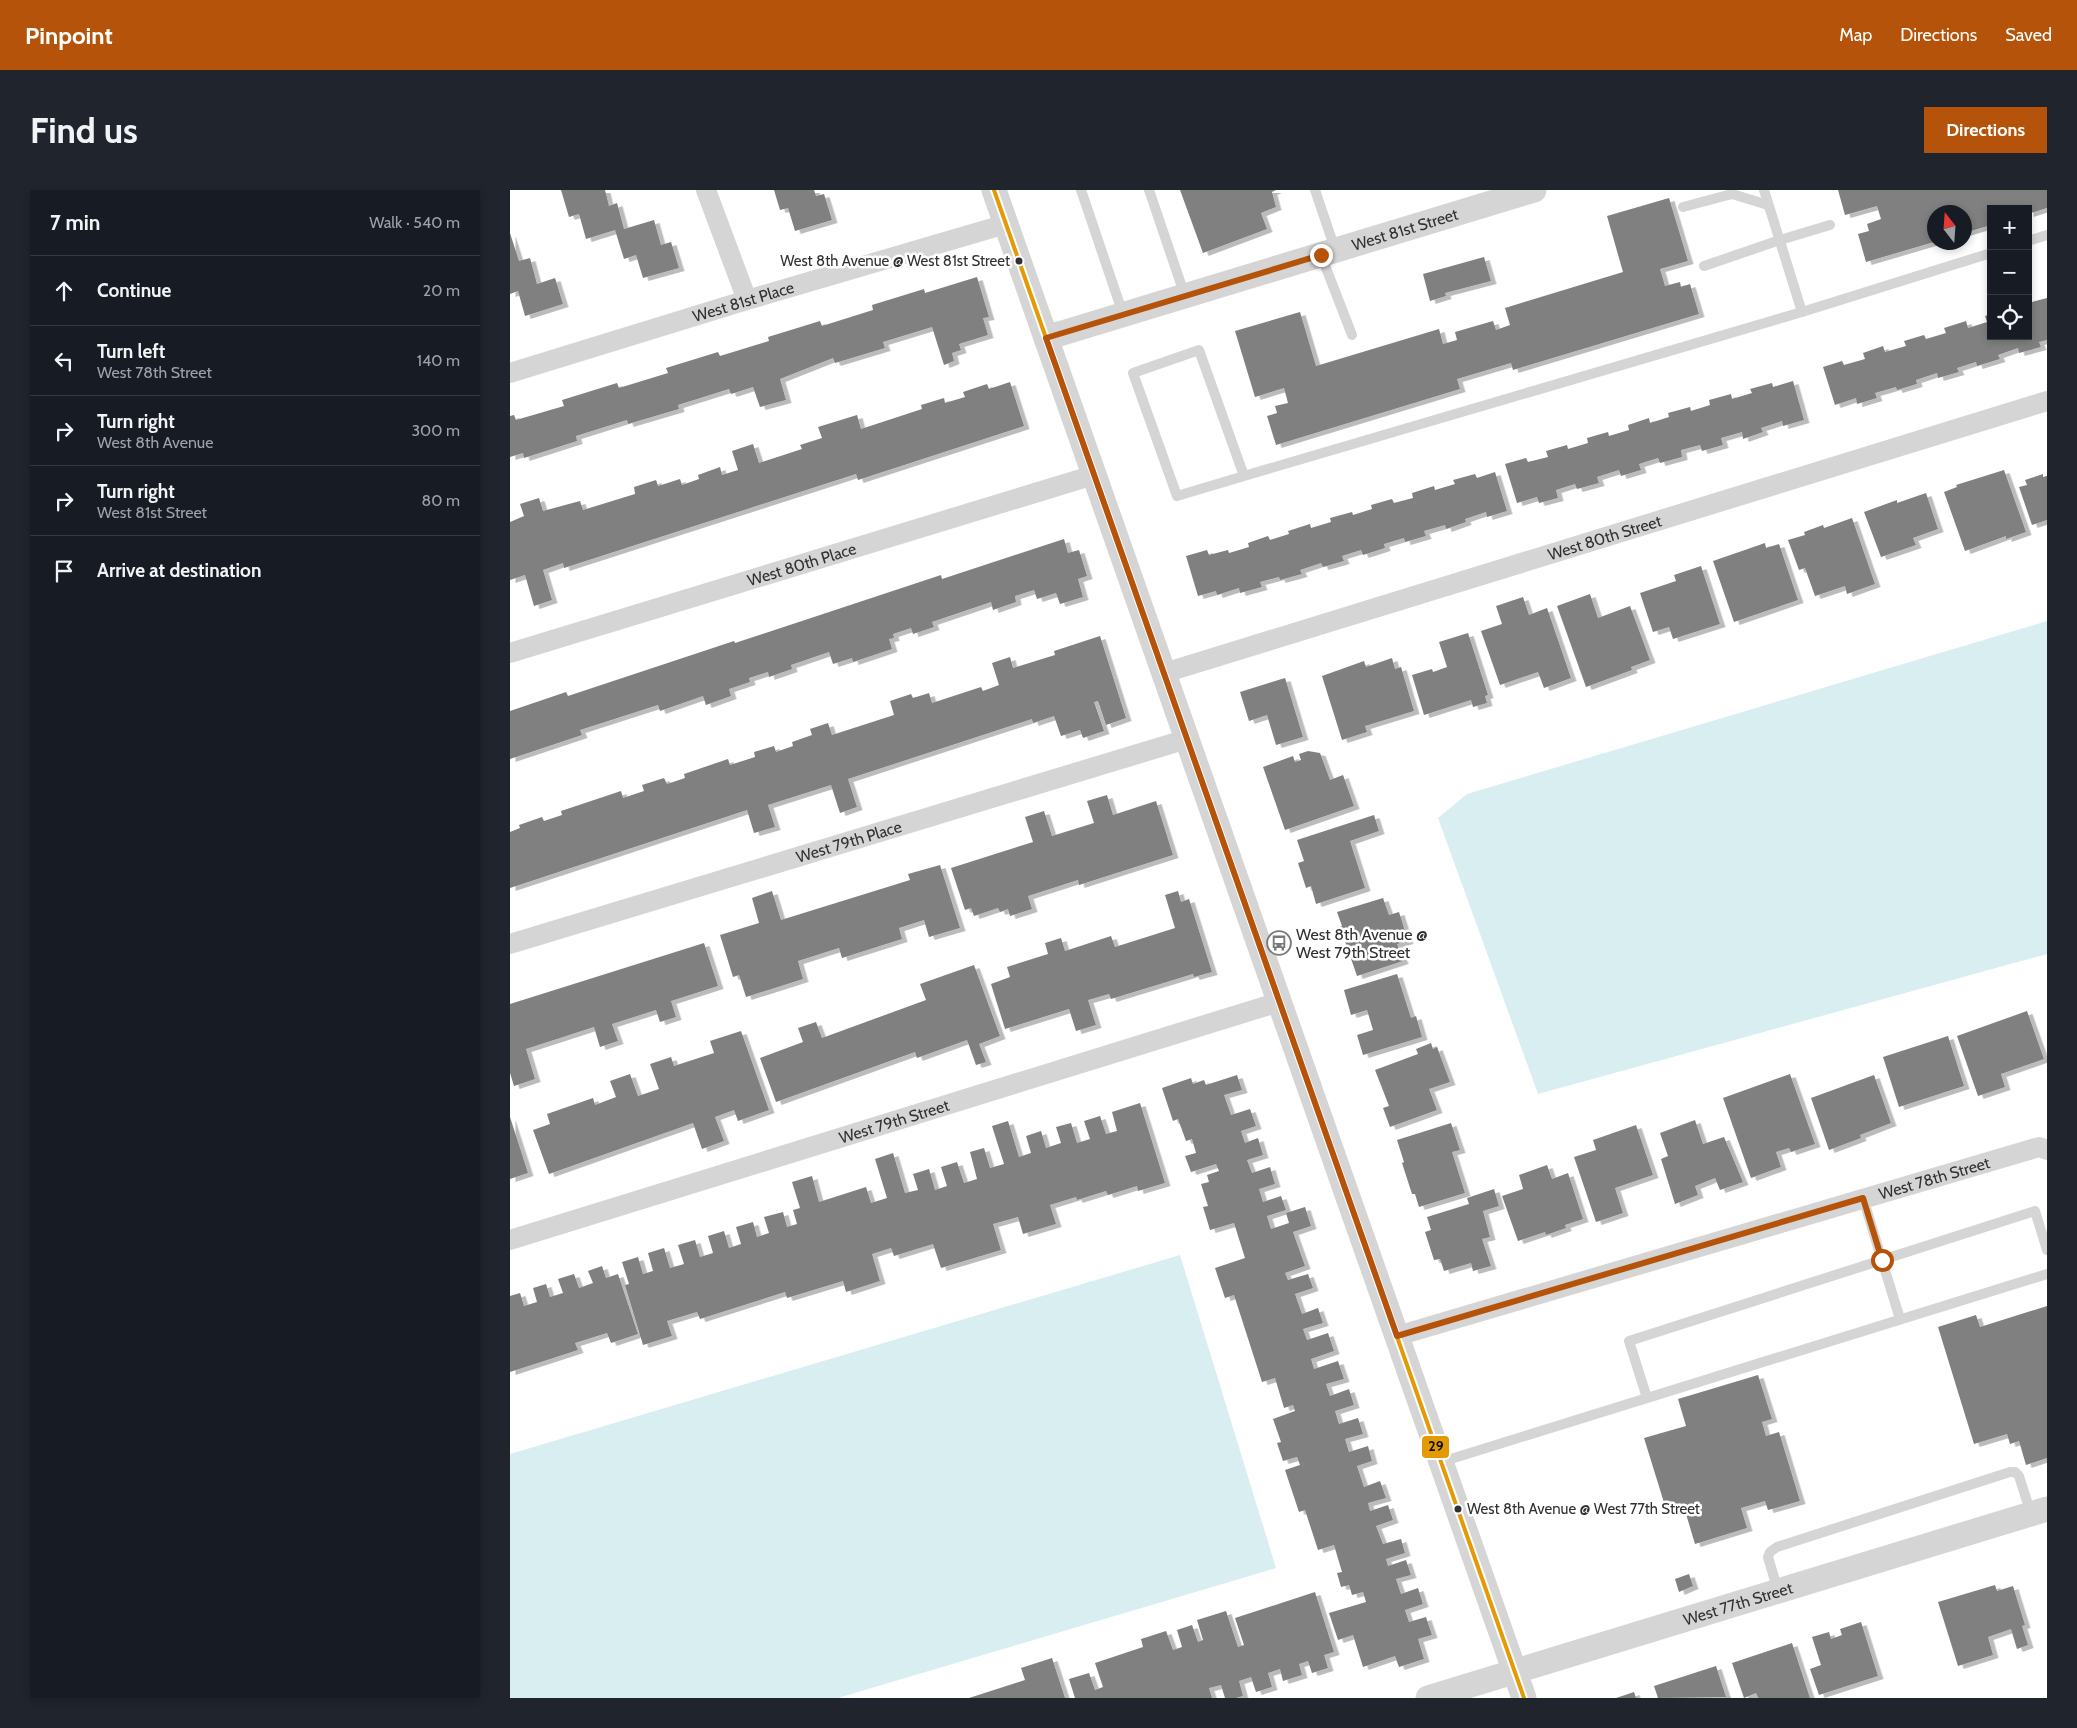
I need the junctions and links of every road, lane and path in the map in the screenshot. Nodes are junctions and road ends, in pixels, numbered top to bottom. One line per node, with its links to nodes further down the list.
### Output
1 (706, 190): 19 (street)
2 (994, 190): 10 (street)
3 (1081, 190): 21 (lane)
4 (1149, 190): 18 (lane)
5 (1315, 190): 15 (lane)
6 (1534, 190): 15 (street, West 81st Street)
7 (1764, 190): 8 (lane)
8 (1768, 205): 9 (lane); 13 (lane)
9 (1683, 207)
10 (1006, 224): 19 (street, West 81st Place); 23 (street)
11 (1830, 225): 13 (lane)
12 (2047, 235): 14 (lane)
13 (1780, 240): 17 (lane); 20 (lane)
14 (2032, 240)
15 (1328, 253): 18 (street, West 81st Street); 22 (lane)
16 (1987, 254): 20 (lane)
17 (1704, 266)
18 (1186, 296): 21 (street, West 81st Street)
19 (747, 300): 24 (street, West 81st Place)
20 (1802, 312): 27 (lane)
21 (1124, 315): 23 (street, West 81st Street)
22 (1352, 335)
23 (1046, 338): 26 (street)
24 (510, 373)
25 (2047, 401): 29 (street, West 80th Street)
26 (1094, 475): 28 (street, West 80th Place); 29 (street)
27 (1244, 476): 27 (lane)
28 (510, 653)
29 (1164, 673): 30 (street)
30 (1187, 738): 31 (street, West 79th Place); 32 (street)
31 (510, 944)
32 (1279, 1002): 35 (street, West 79th Street); 40 (street)
33 (2043, 1148): 34 (street, West 78th Street)
34 (1863, 1198): 37 (lane); 40 (street, West 78th Street)
35 (510, 1240)
36 (2047, 1250): 37 (lane)
37 (1882, 1260): 39 (lane); 41 (lane)
38 (2047, 1274): 39 (lane)
39 (1900, 1320): 41 (lane)
40 (1397, 1336): 42 (street)
41 (1647, 1398): 42 (lane)
42 (1441, 1462): 45 (street)
43 (2039, 1511): 44 (street, West 77th Street); 44 (lane)
44 (1778, 1592): 45 (street, West 77th Street)
45 (1514, 1670): 46 (street, West 77th Street); 47 (street)
46 (1428, 1698)
47 (1524, 1698)

